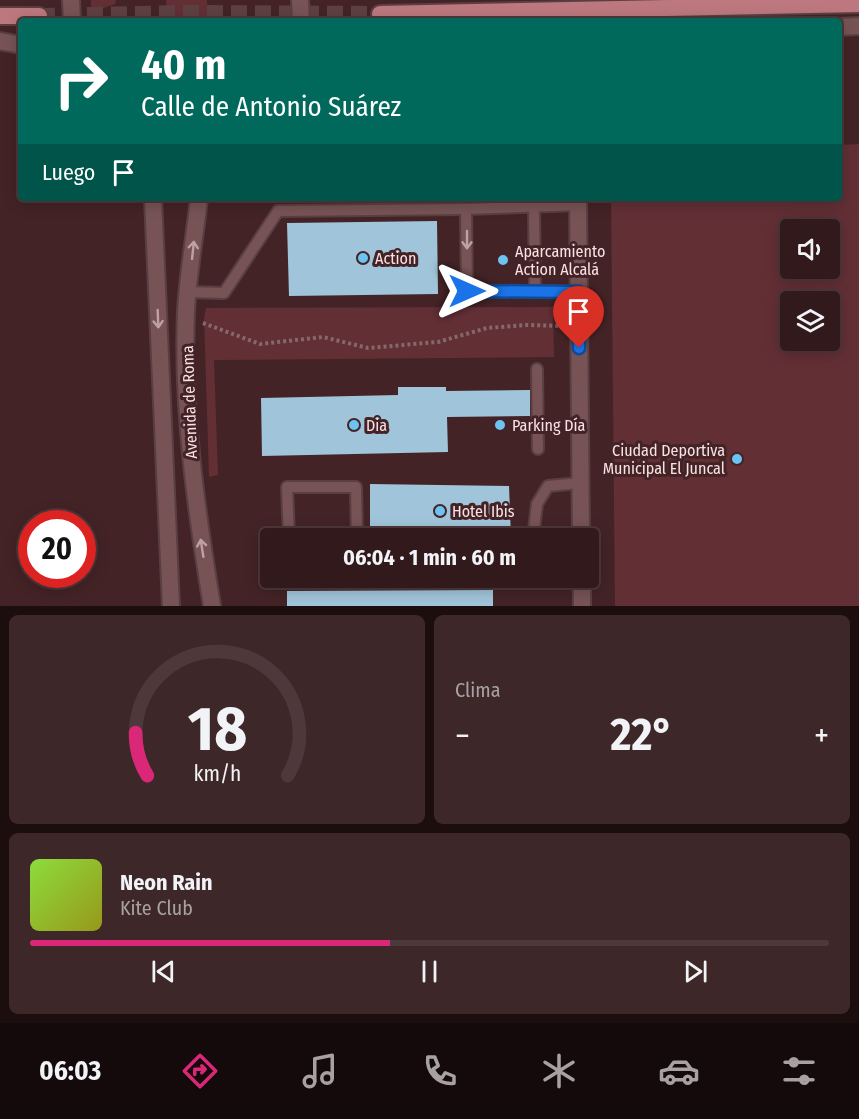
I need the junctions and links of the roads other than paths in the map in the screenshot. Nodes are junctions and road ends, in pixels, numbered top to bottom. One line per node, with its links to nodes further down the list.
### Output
1 (71, 0): 9 (street)
2 (300, 0): 10 (street)
3 (841, 0): 4 (main road)
4 (797, 4): 5 (main road); 6 (main road)
5 (859, 4)
6 (380, 14)
7 (0, 16): 8 (main road)
8 (39, 16)
9 (72, 18)
10 (301, 18)
11 (859, 26): 12 (street)
12 (842, 27)
13 (0, 41): 14 (street)
14 (18, 44)
15 (153, 201): 31 (street, Avenida de Roma, one-way to 31)
16 (199, 201): 21 (street, Avenida de Roma, one-way to 16)
17 (578, 202): 18 (lane); 22 (street)
18 (534, 207): 19 (lane); 20 (lane)
19 (466, 209): 20 (lane, one-way to 20); 21 (lane)
20 (535, 291): 22 (lane)
21 (188, 292): 32 (street, Avenida de Roma, one-way to 21)
22 (579, 292): 25 (street)
23 (537, 369): 24 (lane)
24 (538, 449)
25 (580, 483): 28 (lane); 29 (street)
26 (289, 528): 27 (lane)
27 (357, 528)
28 (535, 528)
29 (581, 528)
30 (582, 588): 33 (street)
31 (171, 606)
32 (212, 606)
33 (582, 606)

